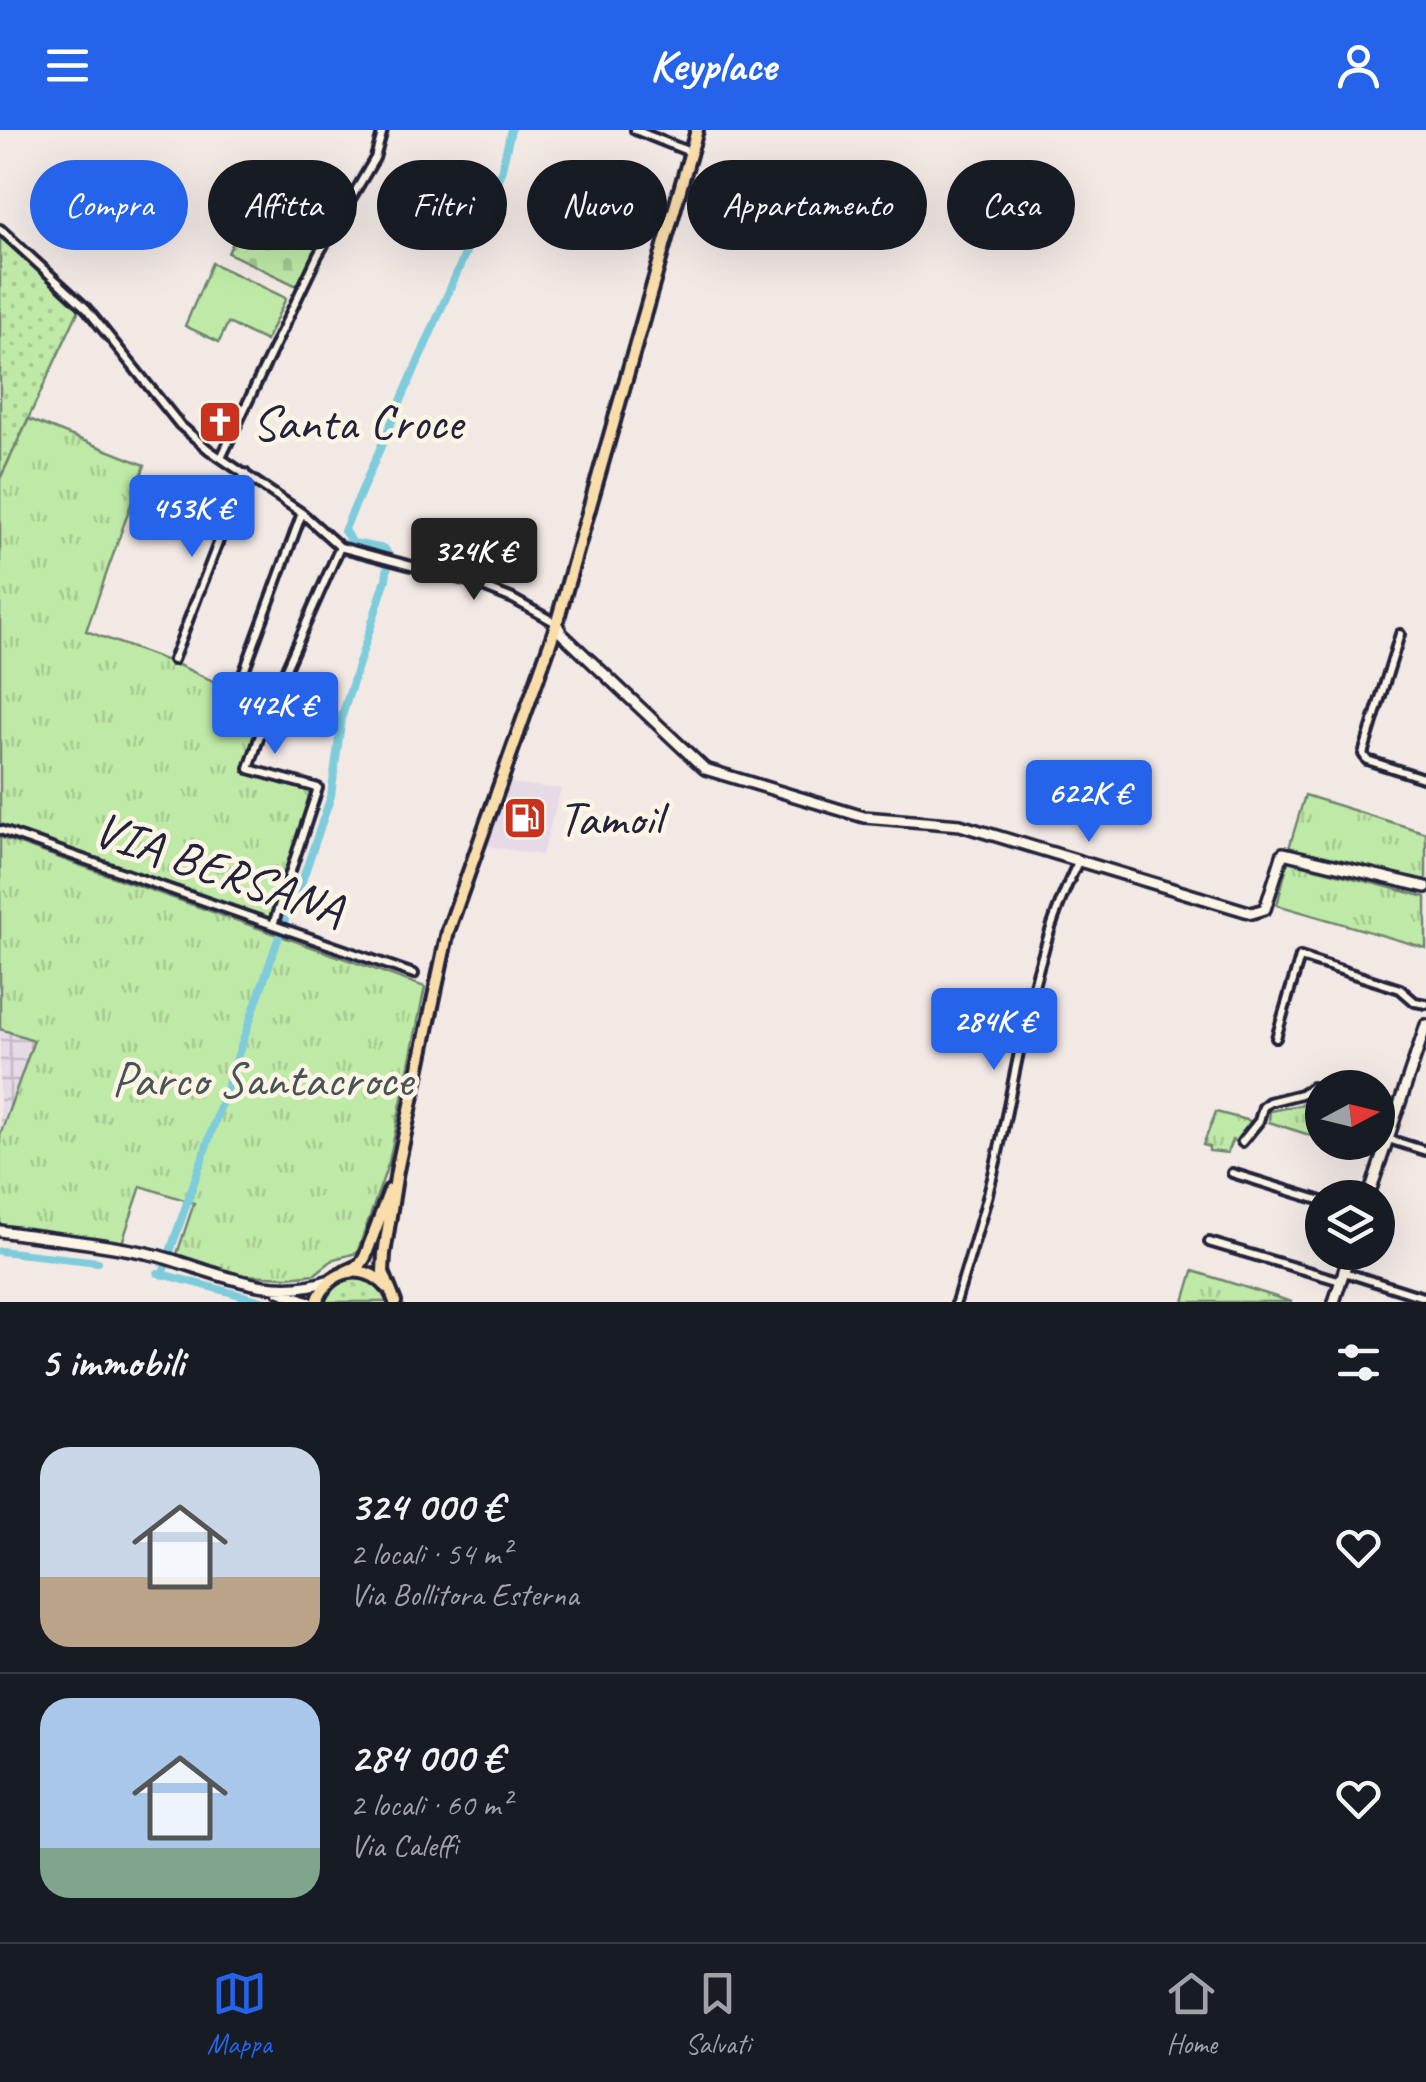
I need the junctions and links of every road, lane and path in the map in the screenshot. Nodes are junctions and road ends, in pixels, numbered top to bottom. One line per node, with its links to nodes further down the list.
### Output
1 (383, 130): 6 (street)
2 (635, 130): 4 (street)
3 (697, 130): 4 (main road)
4 (690, 152): 10 (main road)
5 (0, 229): 6 (street)
6 (222, 458): 7 (street)
7 (245, 473): 8 (street); 12 (street)
8 (302, 513): 9 (street); 13 (street)
9 (340, 547): 10 (street); 18 (street)
10 (556, 623): 16 (street); 28 (main road)
11 (1400, 634): 14 (street)
12 (172, 660)
13 (238, 688)
14 (1426, 779)
15 (0, 830): 18 (street, VIA BERSANA)
16 (1078, 862): 17 (street); 43 (street)
17 (1426, 887)
18 (275, 926): 19 (street, VIA BERSANA)
19 (414, 974)
20 (1426, 1004): 22 (street)
21 (1426, 1025): 24 (street)
22 (1276, 1038)
23 (1305, 1091): 26 (street)
24 (1395, 1118)
25 (1395, 1141): 27 (street)
26 (1242, 1142)
27 (1426, 1151)
28 (397, 1171): 34 (main road); 38 (main road)
29 (1232, 1173): 30 (street)
30 (1305, 1197)
31 (0, 1232): 37 (street)
32 (1210, 1242): 35 (street)
33 (1344, 1270): 35 (street)
34 (344, 1272): 36 (main road); 38 (main road)
35 (1342, 1276): 39 (street); 44 (street)
36 (330, 1280): 37 (street); 41 (main road)
37 (267, 1287): 40 (street)
38 (389, 1290): 42 (main road)
39 (1426, 1298)
40 (309, 1302)
41 (317, 1302)
42 (394, 1302)
43 (956, 1302)
44 (1334, 1302)

